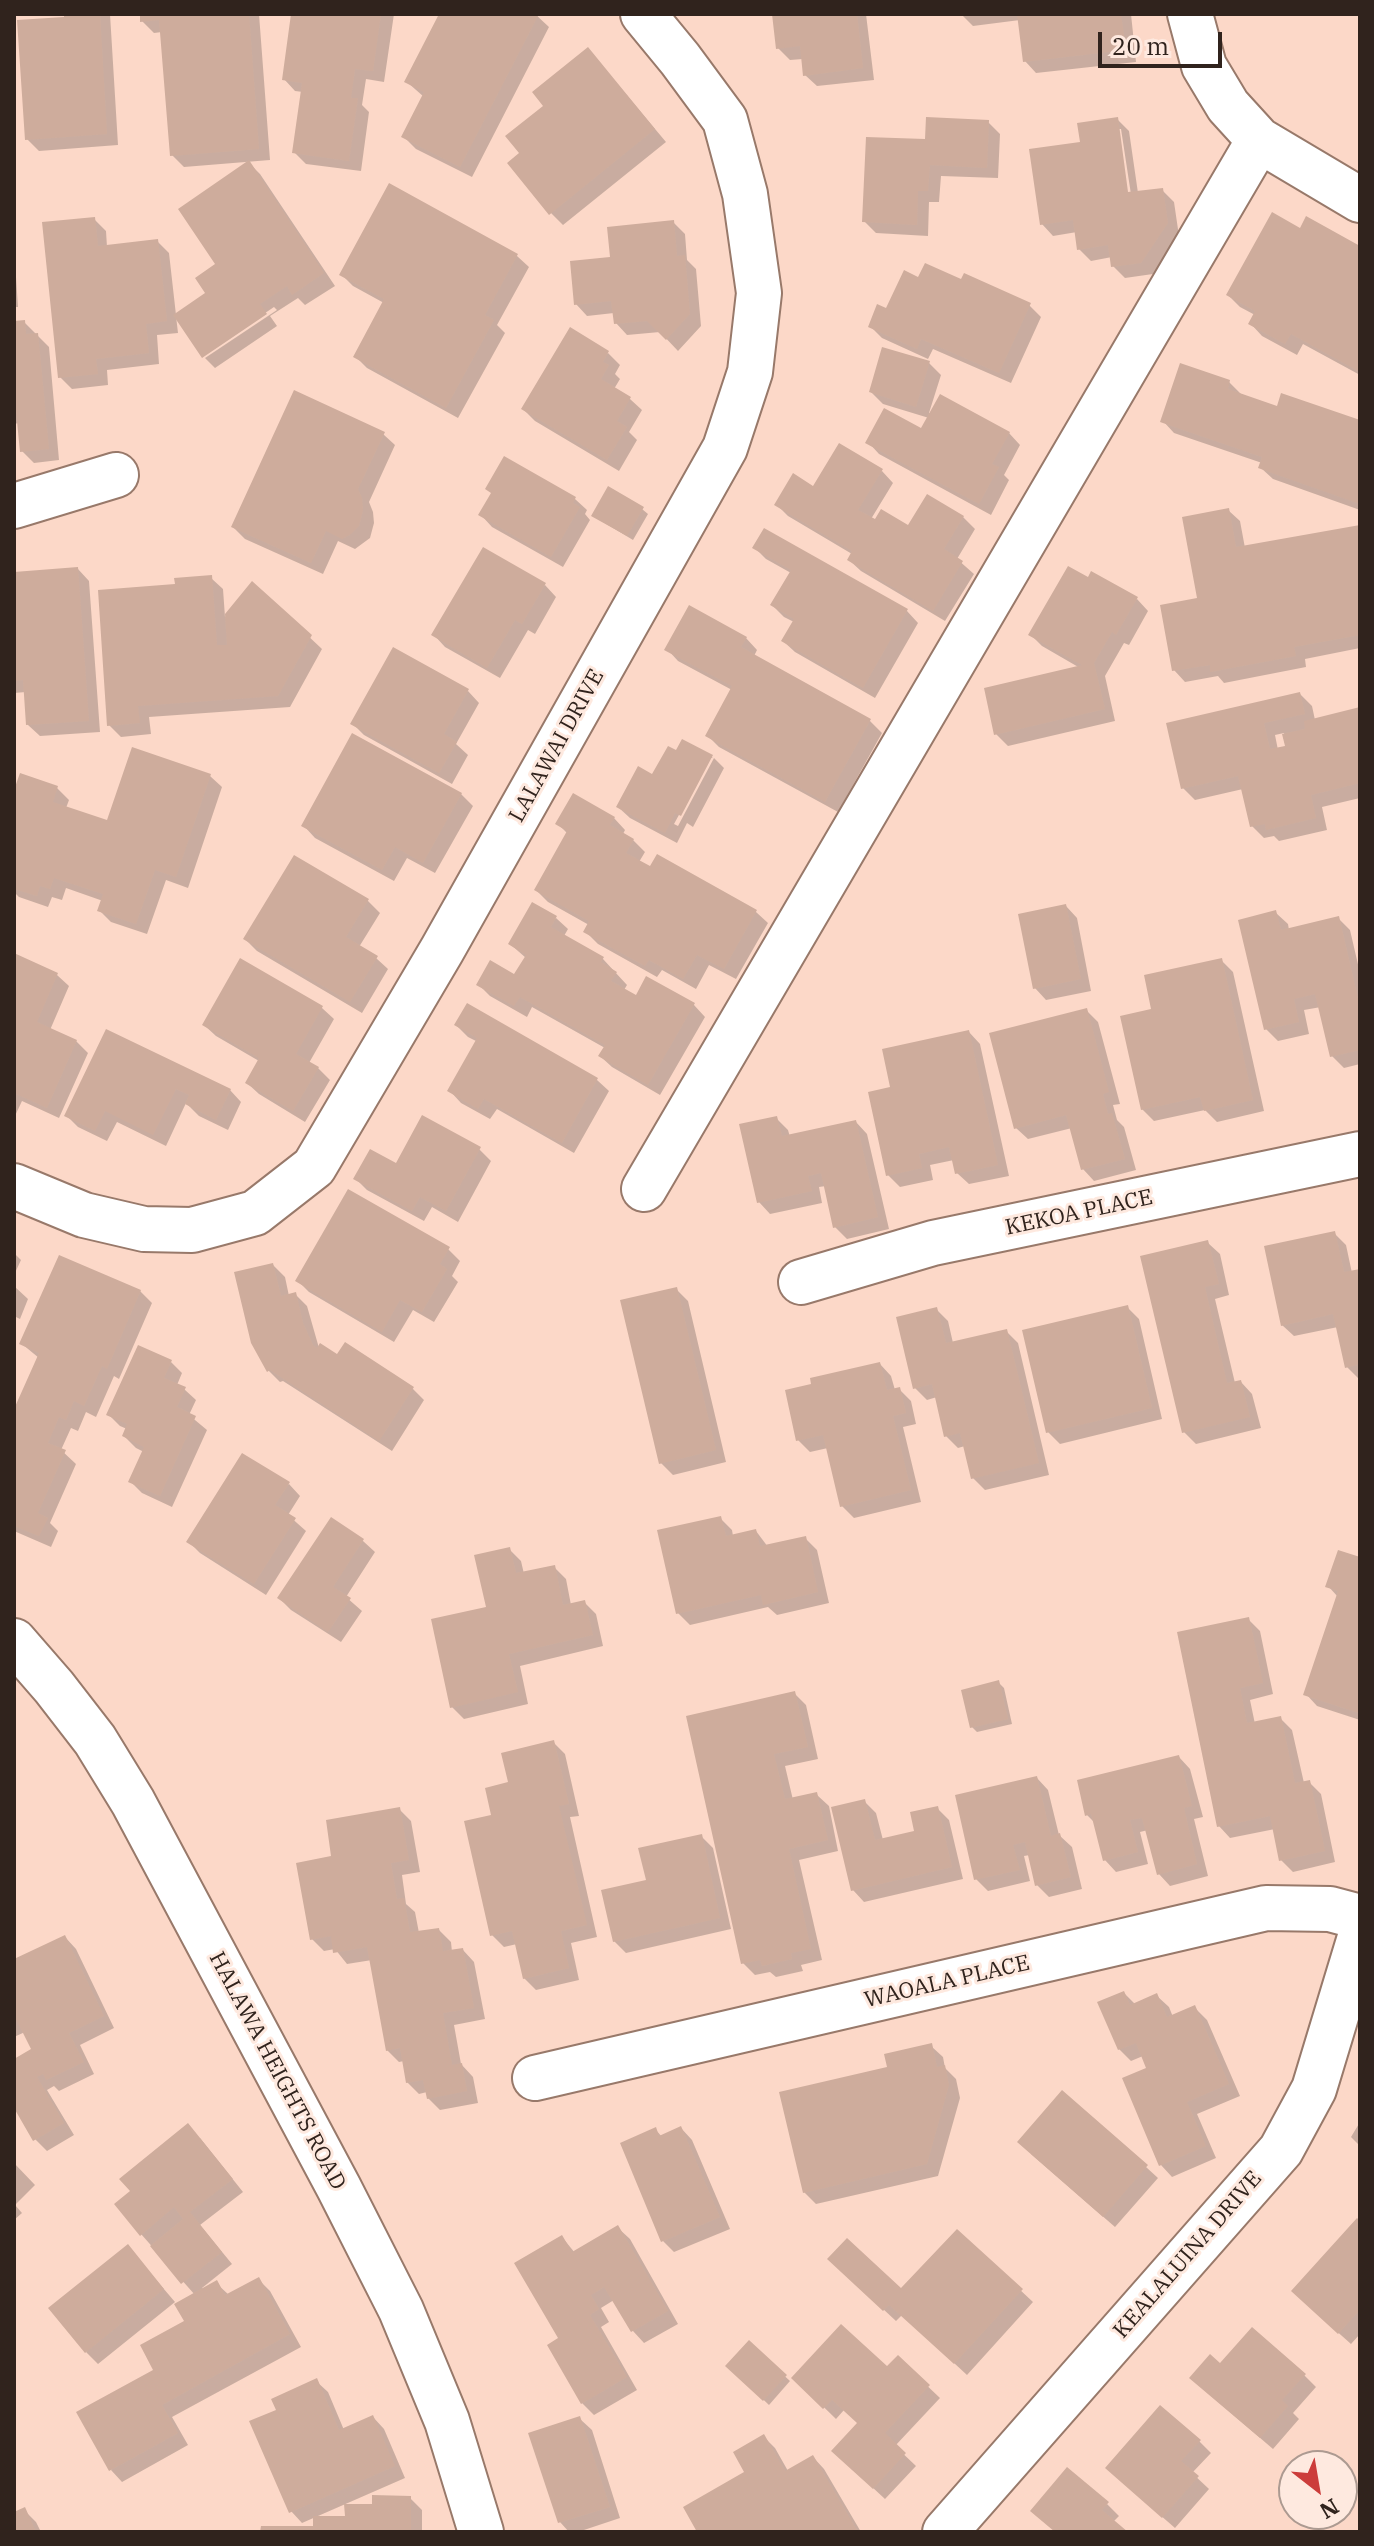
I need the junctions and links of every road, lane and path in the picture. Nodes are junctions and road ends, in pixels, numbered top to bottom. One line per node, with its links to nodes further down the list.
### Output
1 (643, 14): 8 (street, LALAWAI DRIVE)
2 (1190, 14): 3 (street)
3 (1259, 140): 4 (street); 9 (street)
4 (1360, 200)
5 (116, 475): 6 (street)
6 (14, 506)
7 (1360, 1154): 10 (street, KEKOA PLACE)
8 (14, 1186)
9 (644, 1189)
10 (801, 1282)
11 (14, 1641): 15 (street, HALAWA HEIGHTS ROAD)
12 (1360, 1917): 14 (street, WAOALA PLACE)
13 (1360, 1937): 16 (street, KEALALUINA DRIVE)
14 (535, 2078)
15 (481, 2532)
16 (945, 2532)

